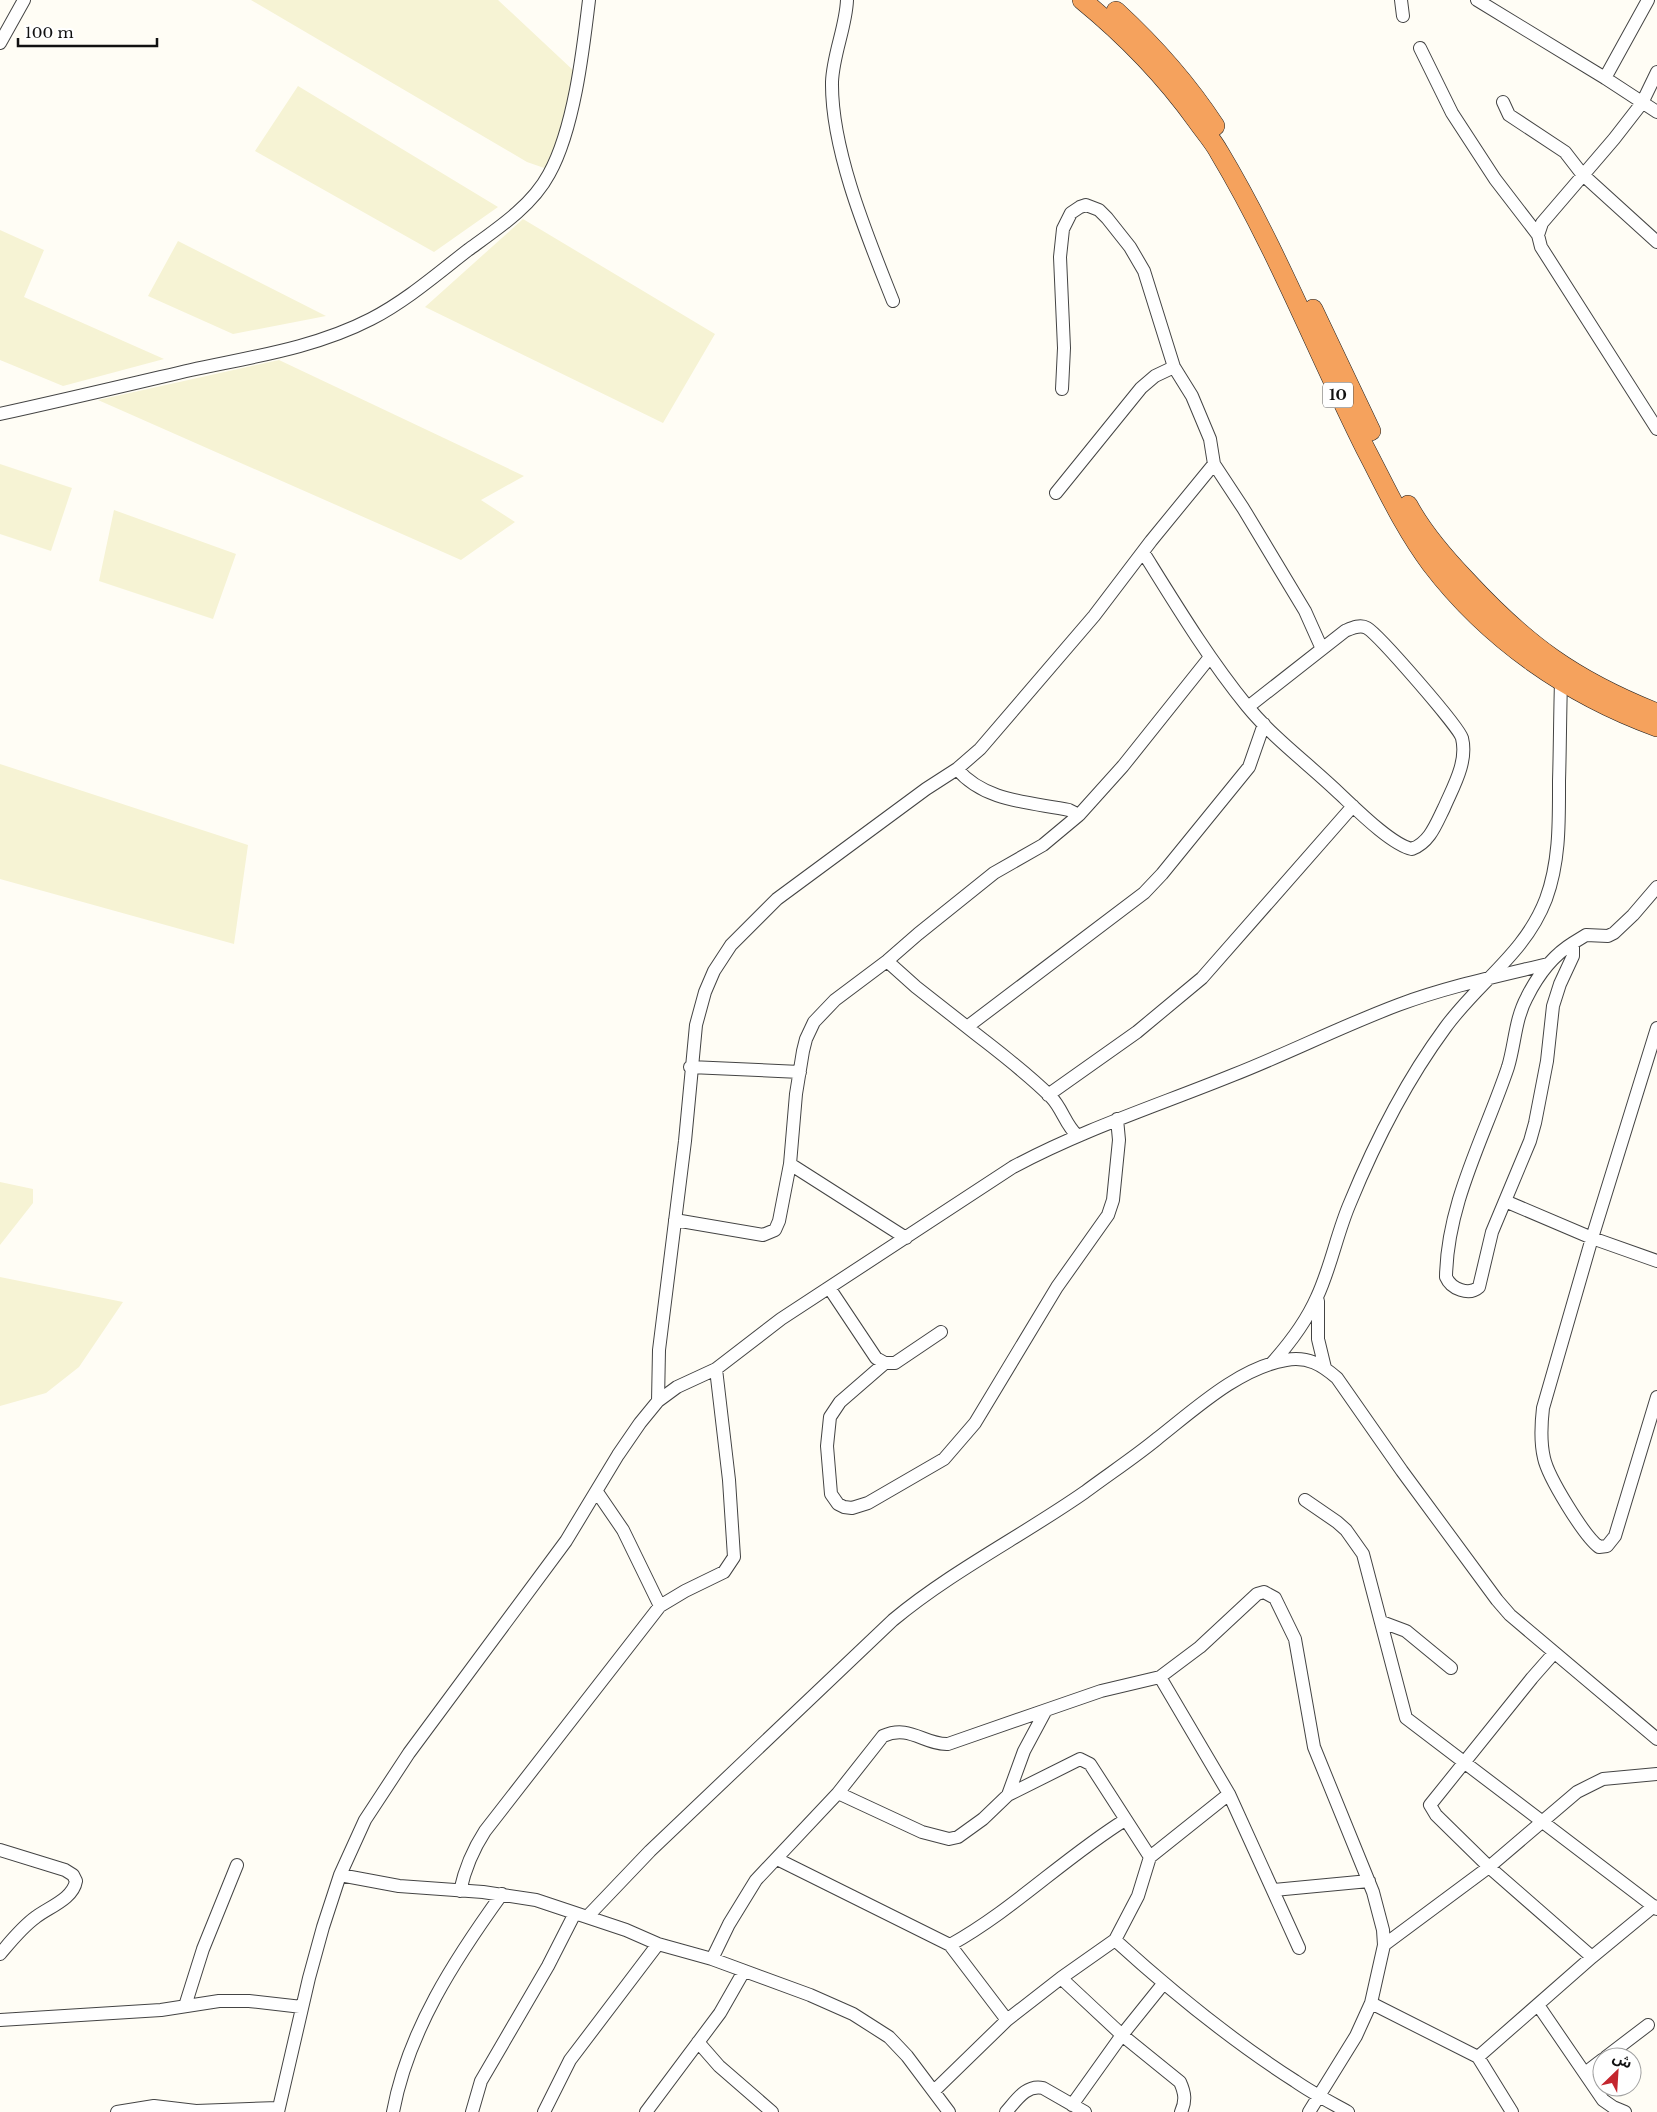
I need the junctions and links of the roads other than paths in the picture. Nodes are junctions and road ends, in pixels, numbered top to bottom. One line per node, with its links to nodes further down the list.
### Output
1 (24, 0): 10 (street)
2 (589, 0): 23 (street)
3 (847, 0): 20 (street)
4 (1082, 0): 30 (highway, 10)
5 (1103, 0): 32 (highway, 10)
6 (1401, 0): 9 (street)
7 (1477, 0): 13 (street)
8 (1648, 0): 13 (street)
9 (1403, 16)
10 (0, 43)
11 (1420, 48): 18 (street)
12 (1657, 72): 15 (street)
13 (1605, 78): 15 (street)
14 (1503, 102): 17 (street)
15 (1642, 103): 16 (street); 17 (street)
16 (1657, 112)
17 (1582, 174): 18 (street); 19 (street)
18 (1538, 235): 24 (street)
19 (1657, 242)
20 (893, 301)
21 (1174, 367): 22 (street); 25 (street); 26 (street)
22 (1062, 389)
23 (0, 414)
24 (1657, 429)
25 (1214, 464): 27 (street); 28 (street)
26 (1056, 493)
27 (1143, 552): 29 (street); 35 (street)
28 (1322, 649): 31 (street); 36 (street)
29 (1210, 657): 31 (street); 37 (street)
30 (1560, 682): 34 (highway, 10); 42 (street)
31 (1248, 707): 33 (street)
32 (1657, 714)
33 (1264, 724): 36 (street); 43 (street)
34 (1657, 727)
35 (957, 769): 37 (street); 45 (street)
36 (1353, 806): 47 (street)
37 (1079, 815): 40 (street)
38 (1657, 887): 39 (street)
39 (1573, 943): 41 (street); 51 (street)
40 (888, 962): 43 (street); 46 (street)
41 (1548, 964): 42 (street); 51 (street)
42 (1489, 978): 48 (street); 57 (street)
43 (968, 1027): 47 (street)
44 (1657, 1028): 54 (street)
45 (690, 1067): 46 (street); 52 (street)
46 (800, 1072): 50 (street)
47 (1048, 1095): 49 (street)
48 (1117, 1119): 49 (street); 59 (street)
49 (1076, 1135): 53 (street)
50 (790, 1164): 52 (street); 53 (street)
51 (1505, 1201): 54 (street)
52 (675, 1220): 64 (street)
53 (906, 1238): 56 (street)
54 (1592, 1238): 55 (street); 63 (street)
55 (1657, 1261)
56 (830, 1289): 59 (street); 62 (street)
57 (1318, 1296): 60 (street); 61 (street)
58 (941, 1332): 59 (street)
59 (885, 1363)
60 (1272, 1363): 61 (street); 92 (street)
61 (1325, 1368): 69 (street)
62 (716, 1369): 64 (street); 67 (street)
63 (1657, 1397)
64 (658, 1401): 65 (street)
65 (597, 1492): 67 (street); 86 (street)
66 (1305, 1500): 68 (street)
67 (660, 1606): 89 (street)
68 (1382, 1622): 70 (street); 74 (street)
69 (1554, 1653): 73 (street); 74 (street)
70 (1451, 1668)
71 (1160, 1677): 72 (street); 78 (street); 87 (street)
72 (1046, 1710): 76 (street); 77 (street)
73 (1657, 1739)
74 (1464, 1762): 80 (street); 85 (street)
75 (1657, 1774): 80 (street)
76 (838, 1793): 77 (street); 83 (street)
77 (1008, 1794): 79 (street)
78 (1229, 1794): 82 (street); 88 (street)
79 (1125, 1820): 82 (street); 95 (street)
80 (1542, 1822): 85 (street); 91 (street)
81 (0, 1850): 98 (street)
82 (1150, 1858): 93 (street)
83 (777, 1859): 95 (street); 100 (street)
84 (237, 1865): 106 (street)
85 (1489, 1867): 96 (street); 99 (street)
86 (340, 1875): 89 (street); 107 (street)
87 (1368, 1881): 88 (street); 96 (street)
88 (1274, 1890): 97 (street)
89 (460, 1891): 90 (street)
90 (502, 1894): 92 (street); 123 (street)
91 (1656, 1907): 99 (street)
92 (581, 1915): 94 (street); 124 (street)
93 (1114, 1940): 102 (street); 103 (street)
94 (658, 1944): 100 (street); 125 (street)
95 (950, 1945): 109 (street)
96 (1384, 1945): 104 (street)
97 (1299, 1948)
98 (0, 1954)
99 (1592, 1957): 105 (street)
100 (712, 1959): 101 (street)
101 (744, 1971): 112 (street); 117 (street)
102 (1061, 1978): 109 (street); 111 (street)
103 (1163, 1984): 111 (street); 118 (street)
104 (1371, 2003): 114 (street); 118 (street)
105 (1538, 2005): 114 (street); 116 (street)
106 (185, 2006): 107 (street); 108 (street)
107 (302, 2007): 120 (street)
108 (0, 2020)
109 (1007, 2020): 117 (street)
110 (1648, 2025): 113 (street)
111 (1122, 2035): 119 (street); 131 (street)
112 (698, 2042): 126 (street); 127 (street)
113 (1619, 2047)
114 (1478, 2058): 134 (street)
115 (1592, 2068): 116 (street)
116 (1585, 2073): 135 (street)
117 (934, 2090): 128 (street)
118 (1320, 2096): 132 (street); 133 (street)
119 (1072, 2105): 129 (street); 130 (street)
120 (278, 2110): 122 (street)
121 (116, 2112): 122 (street)
122 (196, 2112)
123 (394, 2112)
124 (472, 2112)
125 (544, 2112)
126 (646, 2112)
127 (772, 2112)
128 (949, 2112)
129 (1006, 2112)
130 (1084, 2112)
131 (1182, 2112)
132 (1309, 2112)
133 (1348, 2112)
134 (1512, 2112)
135 (1625, 2112)

